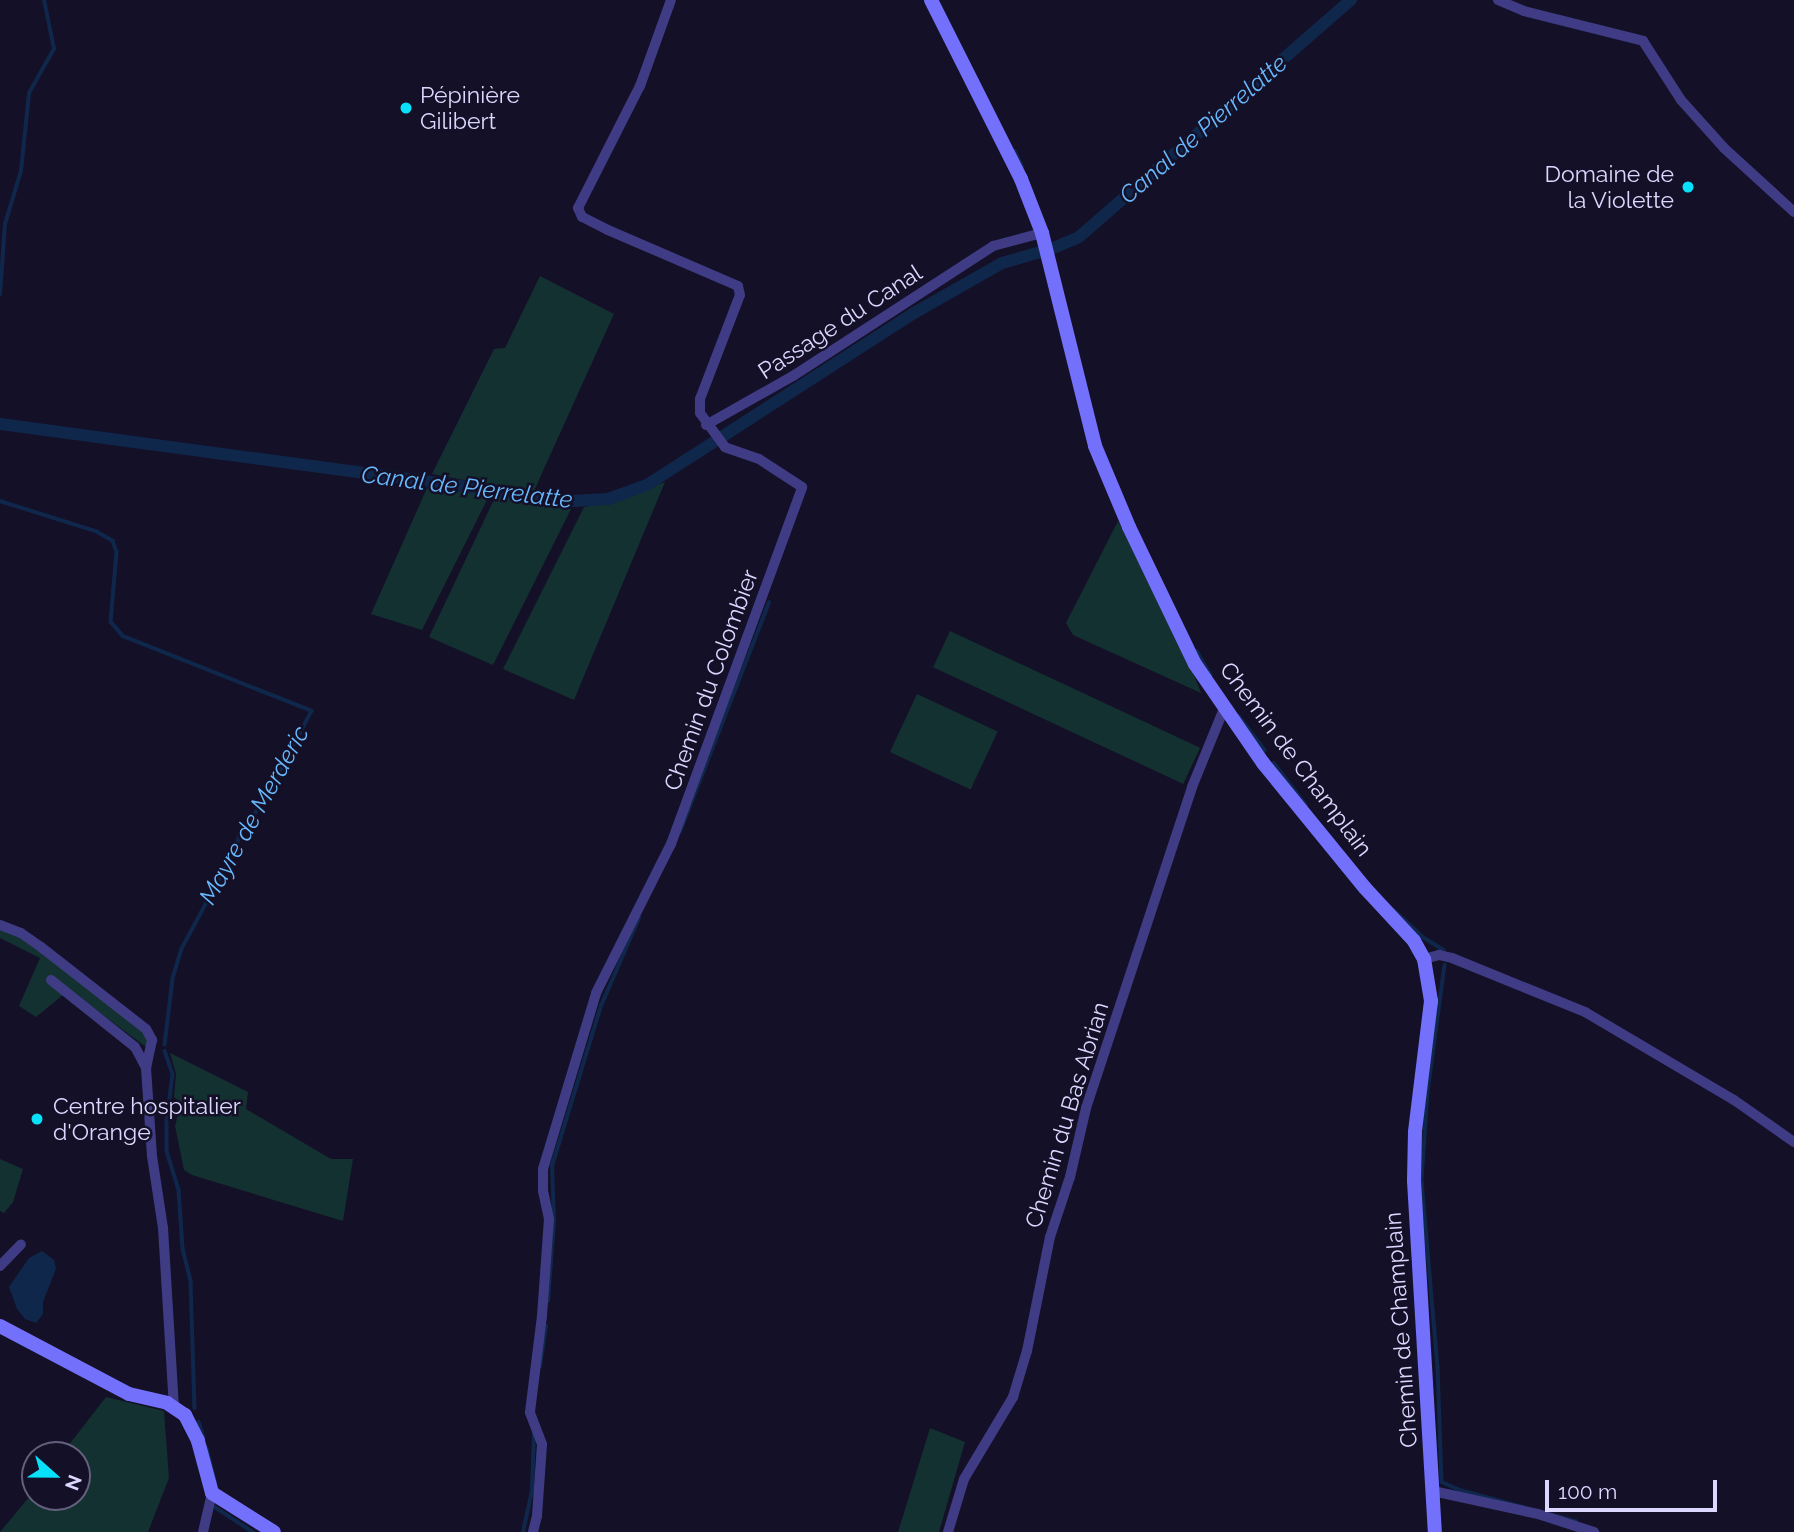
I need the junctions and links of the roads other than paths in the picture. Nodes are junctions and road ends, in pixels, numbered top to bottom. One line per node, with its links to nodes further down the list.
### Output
1 (671, 0): 6 (street)
2 (931, 0): 5 (street, Chemin de Champlain)
3 (1498, 0): 4 (street)
4 (1794, 212)
5 (1042, 233): 6 (street, Passage du Canal); 7 (street, Chemin de Champlain)
6 (706, 425): 21 (street, Chemin du Colombier)
7 (1225, 706): 9 (street, Chemin de Champlain); 22 (street, Chemin du Bas Abrian)
8 (0, 925): 11 (street)
9 (1424, 959): 12 (street); 17 (street, Chemin de Champlain)
10 (51, 980): 11 (street)
11 (146, 1068): 16 (street)
12 (1794, 1142)
13 (21, 1244): 14 (street)
14 (0, 1266)
15 (0, 1326): 16 (street)
16 (174, 1408): 18 (street)
17 (1433, 1491): 23 (street, Chemin de Champlain); 24 (street)
18 (215, 1495): 19 (street); 20 (street)
19 (203, 1530)
20 (274, 1532)
21 (533, 1532)
22 (948, 1532)
23 (1435, 1532)
24 (1594, 1532)

